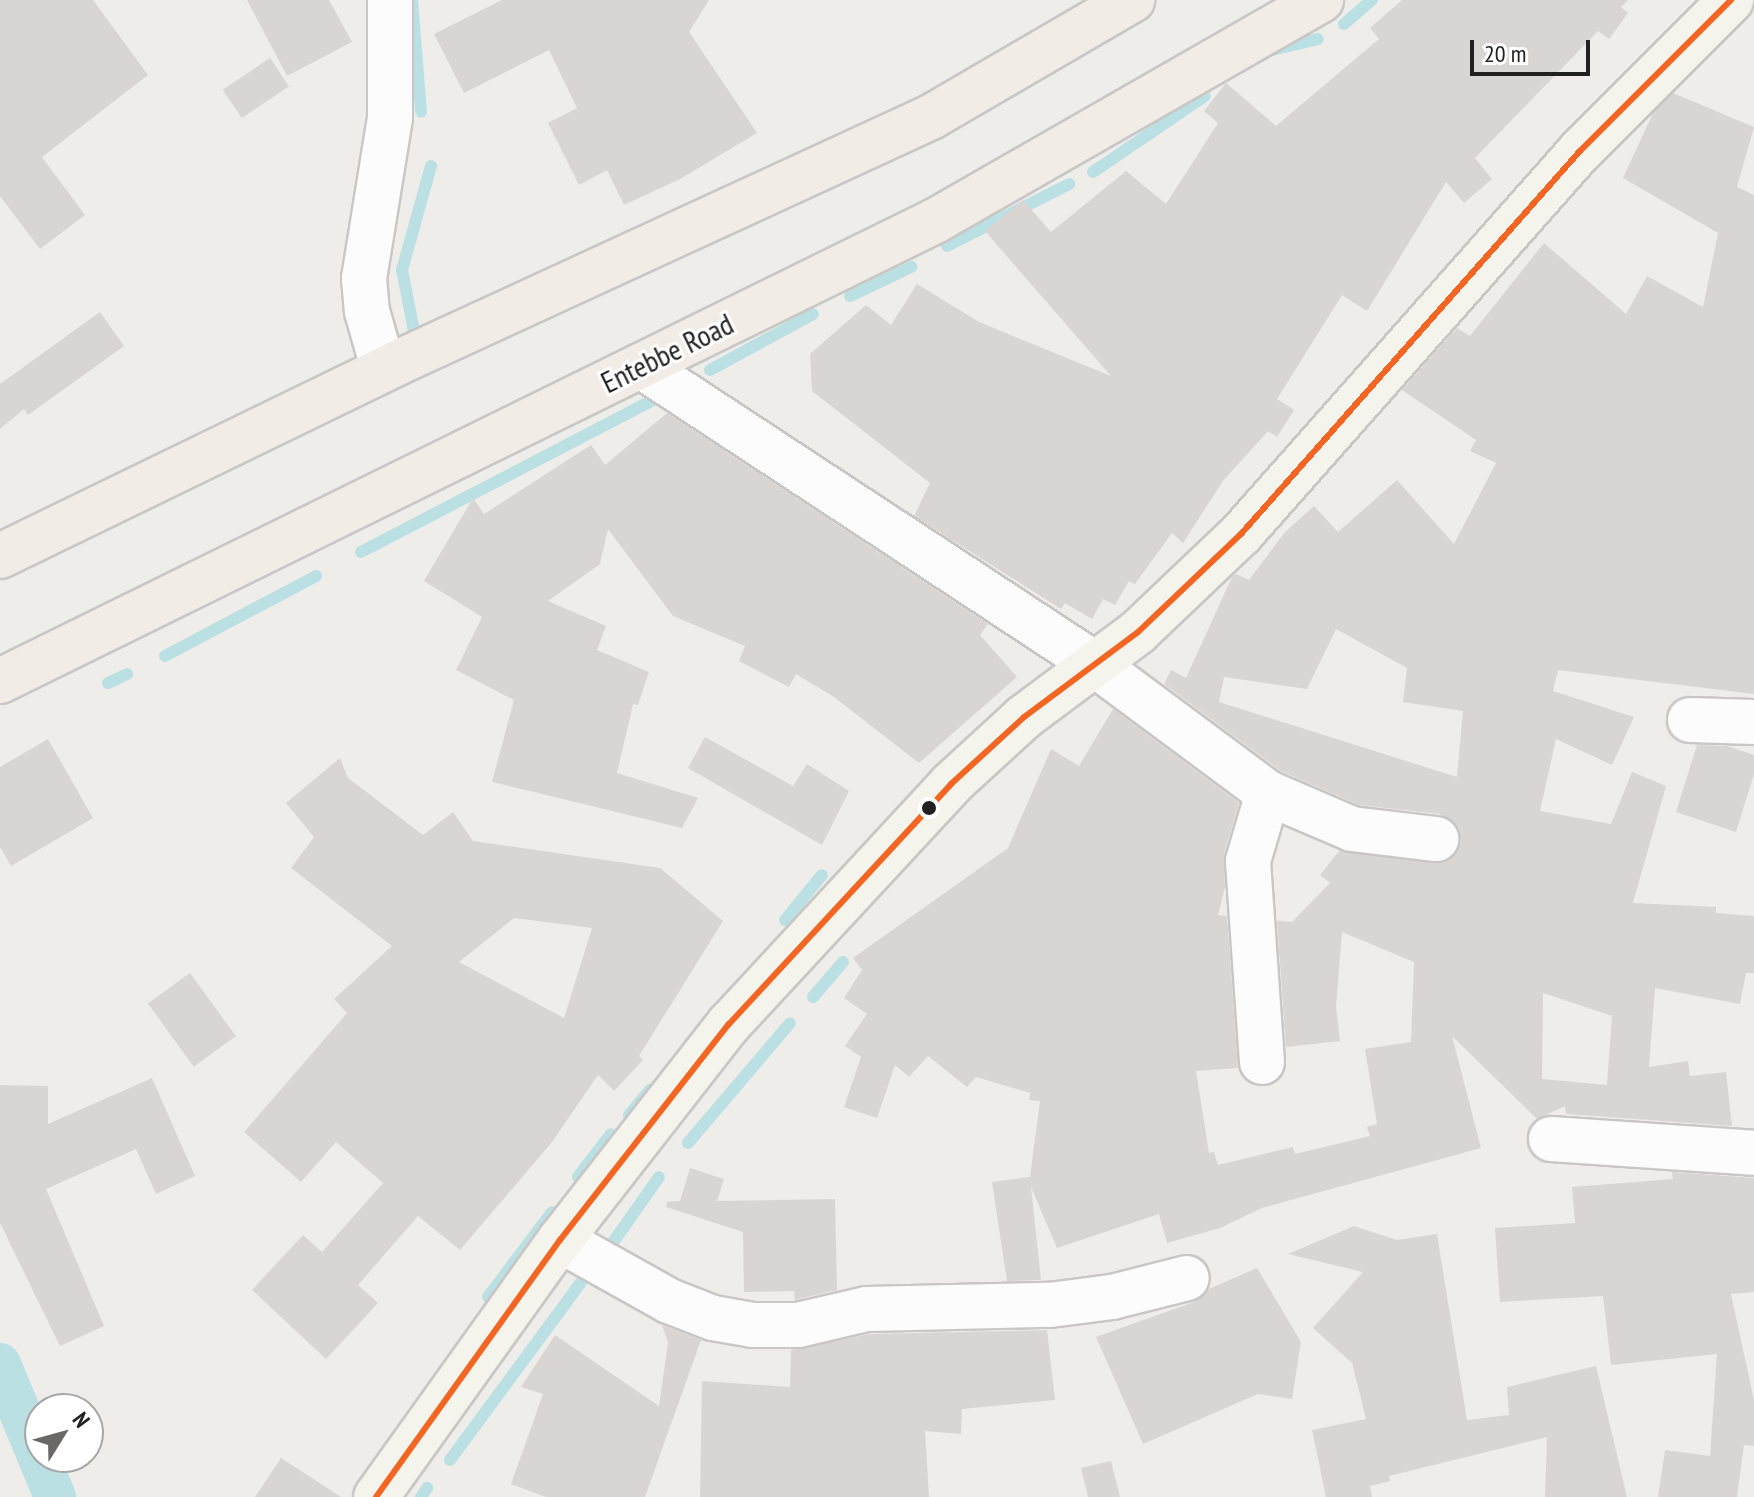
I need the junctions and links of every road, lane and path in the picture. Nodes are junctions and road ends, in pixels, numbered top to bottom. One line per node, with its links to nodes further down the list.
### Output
1 (390, 0): 5 (street)
2 (1132, 0): 5 (main road)
3 (1321, 0): 6 (main road, Entebbe Road)
4 (1731, 0): 8 (street)
5 (397, 363): 7 (main road)
6 (641, 366): 8 (street); 9 (main road, Entebbe Road)
7 (0, 556)
8 (1093, 663): 12 (street); 17 (street)
9 (0, 681)
10 (1690, 720): 11 (street)
11 (1754, 722)
12 (1268, 793): 13 (street); 14 (street)
13 (1436, 839)
14 (1262, 1062)
15 (1551, 1139): 16 (street)
16 (1754, 1153)
17 (560, 1240): 18 (street); 19 (street)
18 (1187, 1278)
19 (376, 1497)

